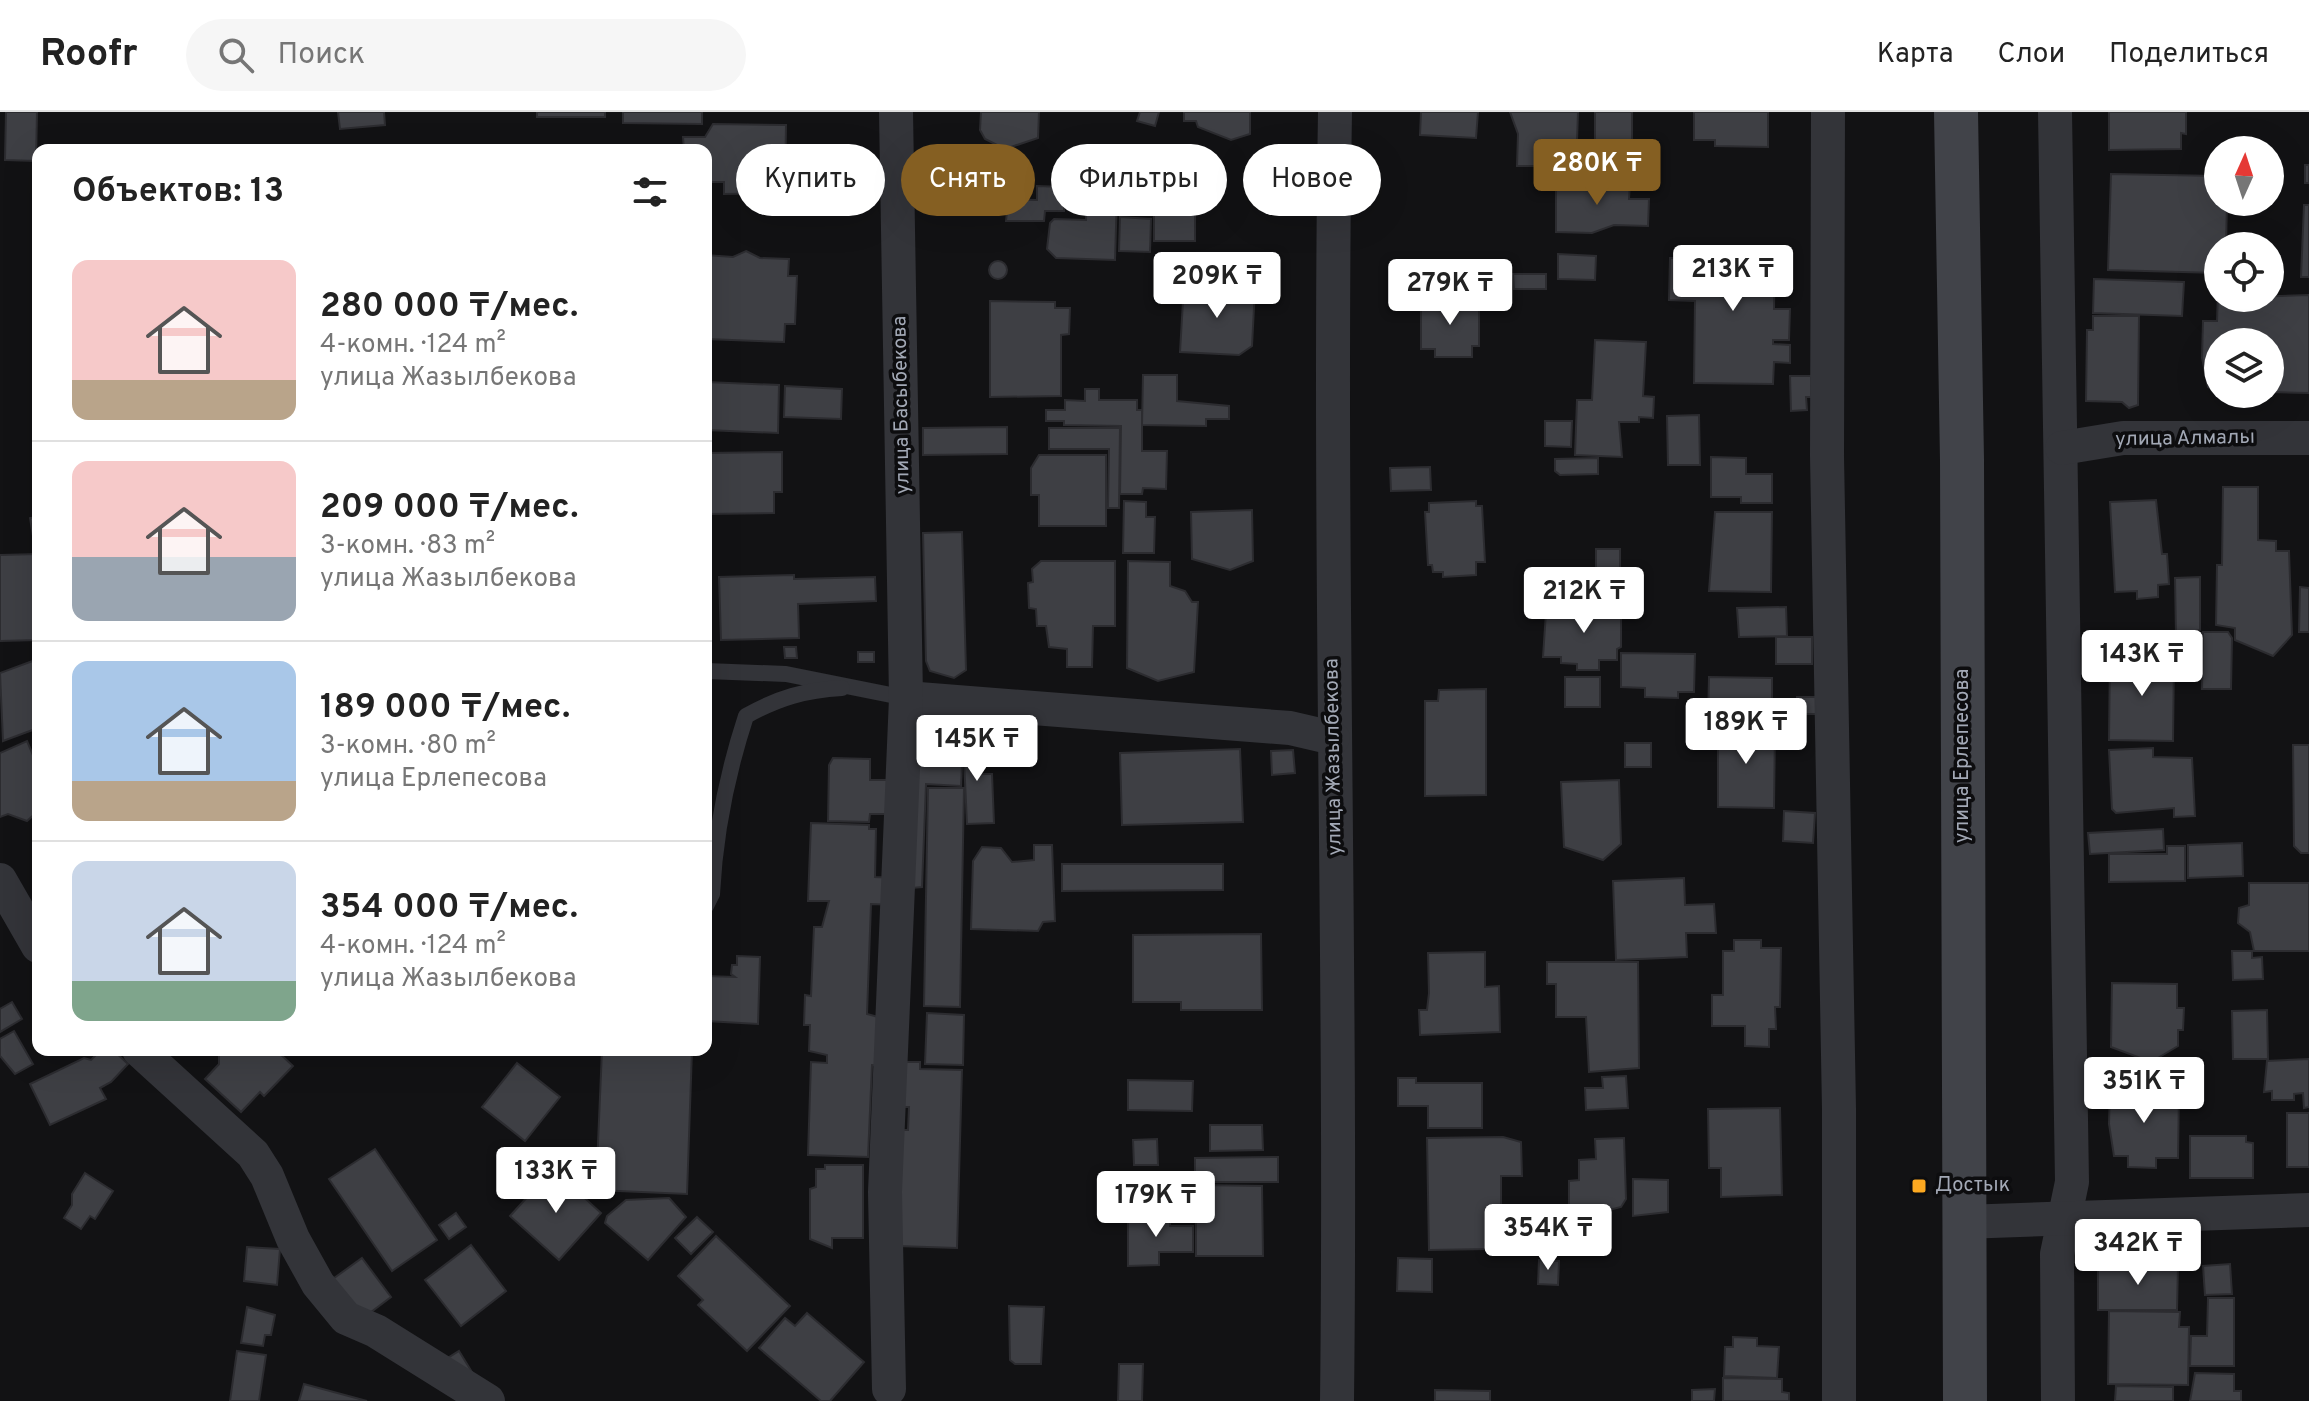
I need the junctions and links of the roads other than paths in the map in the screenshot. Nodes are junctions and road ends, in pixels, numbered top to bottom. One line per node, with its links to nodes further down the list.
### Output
1 (896, 112): 10 (street, улица Басыбекова)
2 (1335, 112): 11 (street, улица Жазылбекова)
3 (1828, 112): 22 (street)
4 (1956, 112): 18 (main road, улица Ерлепесова)
5 (2055, 112): 7 (street)
6 (2309, 438): 7 (street, улица Алмалы)
7 (2062, 448): 17 (street)
8 (712, 671): 9 (lane)
9 (842, 688): 10 (lane); 13 (lane)
10 (906, 698): 11 (street); 19 (street, улица Басыбекова)
11 (1333, 738): 21 (street, улица Жазылбекова)
12 (0, 880): 14 (street)
13 (712, 894)
14 (32, 936)
15 (146, 1056): 20 (street)
16 (2309, 1210): 17 (street)
17 (2065, 1218): 18 (street); 24 (street)
18 (1963, 1222): 23 (main road, улица Ерлепесова)
19 (889, 1389)
20 (488, 1401)
21 (1337, 1401)
22 (1839, 1401)
23 (1965, 1401)
24 (2058, 1401)

